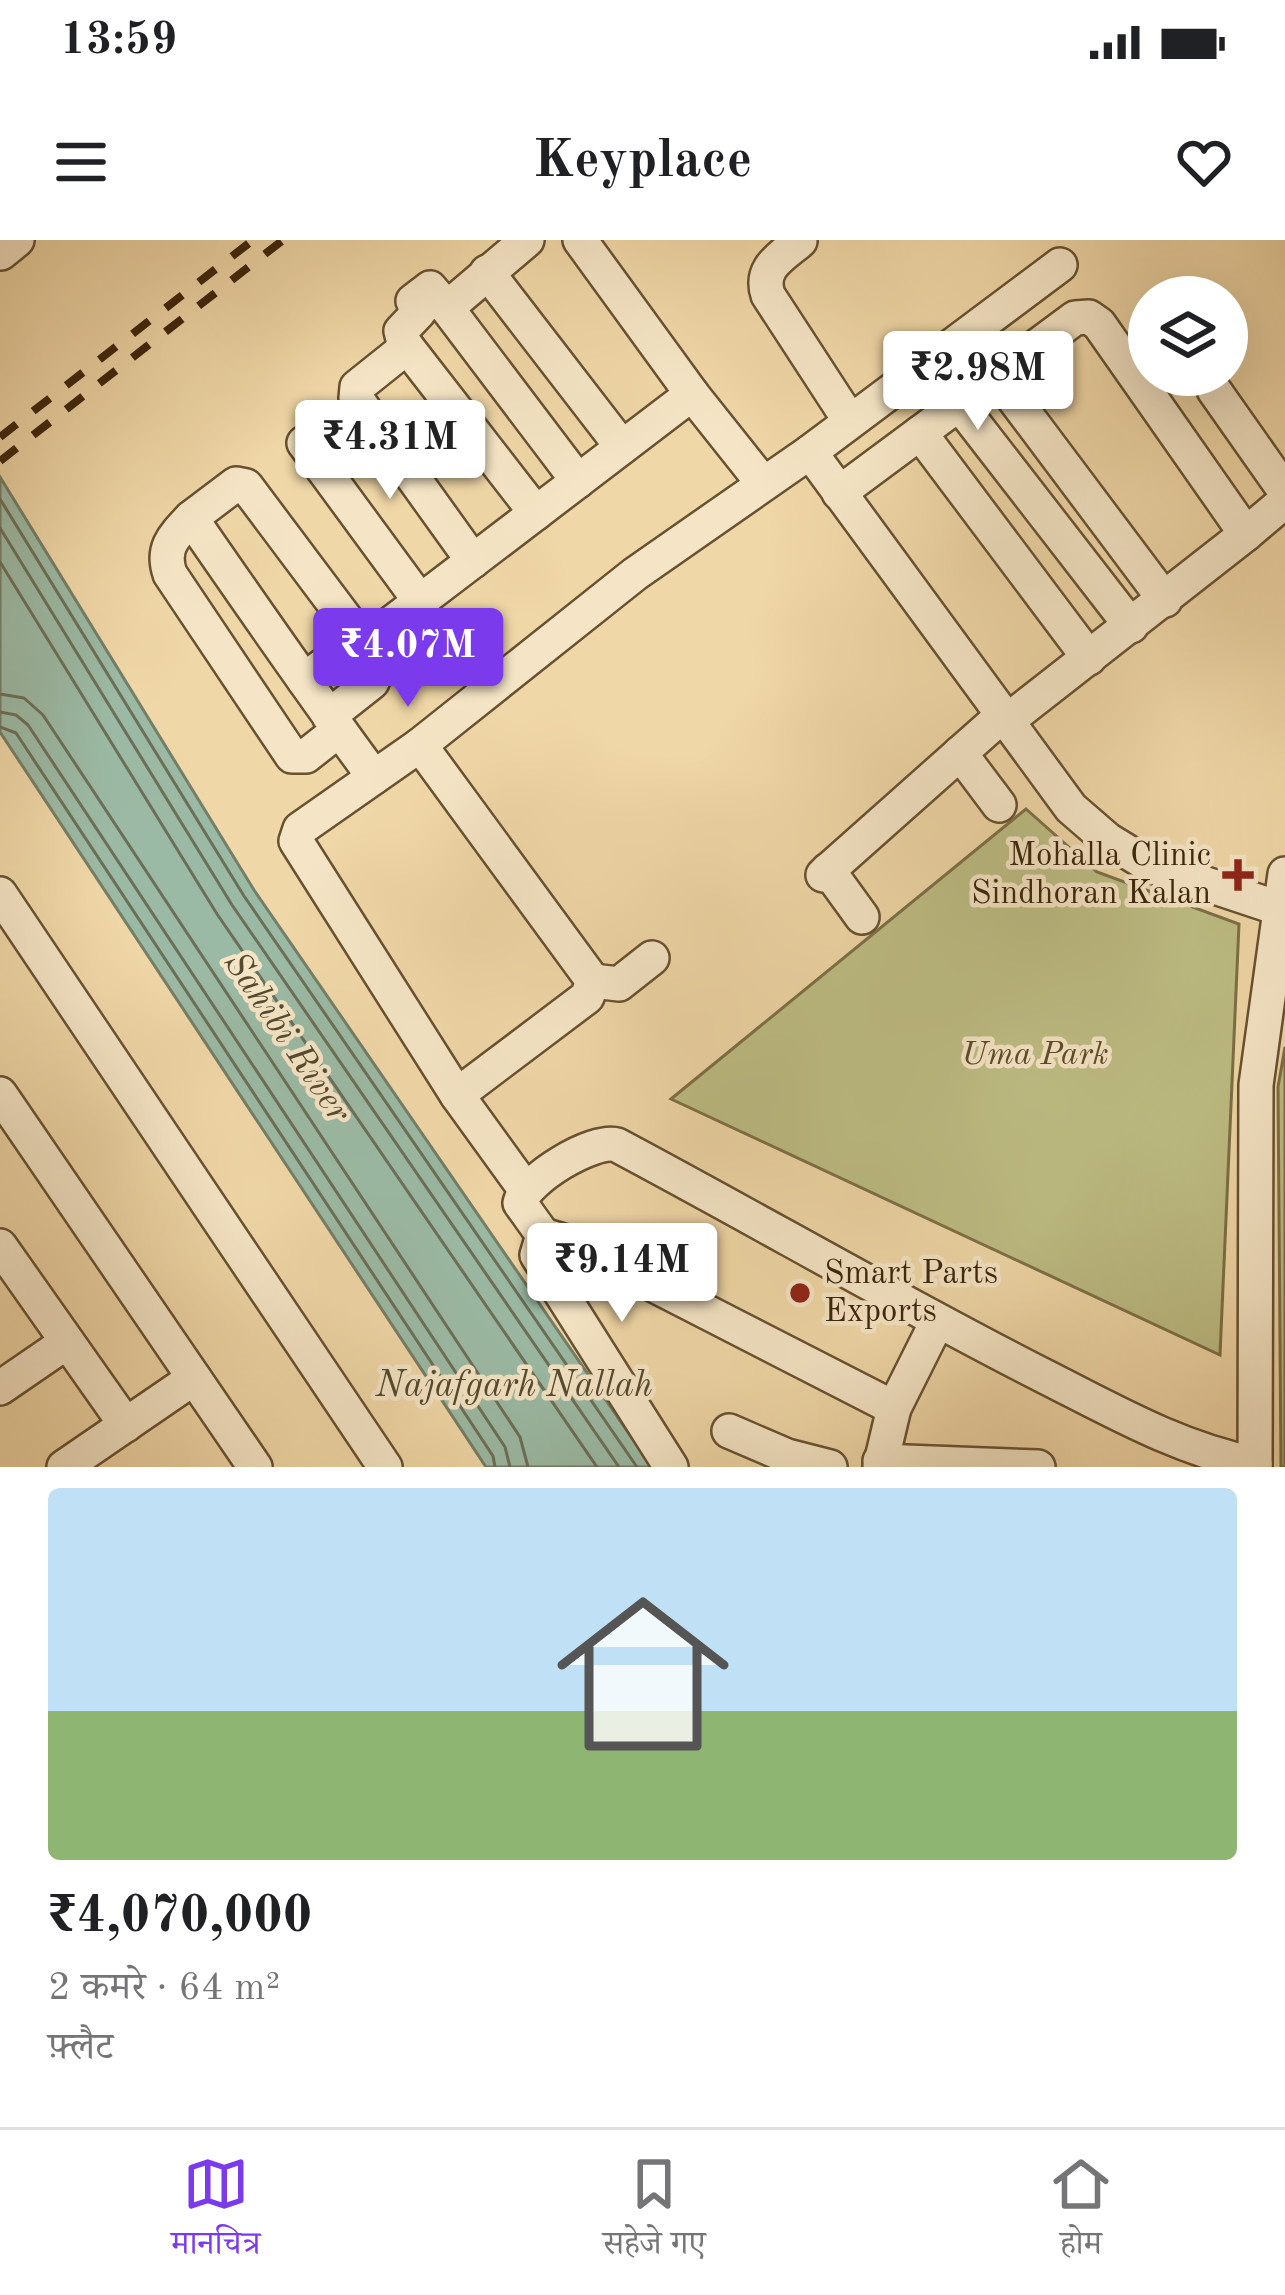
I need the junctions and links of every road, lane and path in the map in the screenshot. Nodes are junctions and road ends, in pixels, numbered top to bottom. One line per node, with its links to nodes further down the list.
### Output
1 (17, 240): 5 (street)
2 (527, 240): 7 (street)
3 (580, 240): 11 (street)
4 (800, 241): 14 (street)
5 (1, 253)
6 (1060, 265): 14 (street)
7 (487, 272): 8 (street); 17 (street)
8 (447, 308): 9 (street); 19 (street)
9 (407, 347): 24 (street); 27 (street)
10 (997, 376): 13 (street); 26 (street); 28 (street)
11 (692, 394): 17 (street); 20 (street)
12 (1218, 396): 21 (street)
13 (958, 404): 15 (street); 30 (street)
14 (850, 421): 18 (street)
15 (920, 433): 22 (street); 32 (street)
16 (304, 443): 29 (street)
17 (622, 447): 19 (street)
18 (810, 452): 20 (street); 22 (street)
19 (578, 481): 24 (street)
20 (762, 482): 36 (street)
21 (1285, 491)
22 (839, 493): 34 (street)
23 (1285, 501): 26 (street)
24 (536, 513): 27 (street)
25 (191, 518): 31 (street); 33 (street); 35 (street)
26 (1246, 534): 28 (street)
27 (473, 561): 29 (street)
28 (1165, 600): 30 (street)
29 (420, 601): 31 (street)
30 (1131, 626): 32 (street)
31 (362, 641): 33 (street); 35 (street)
32 (1089, 658): 34 (street)
33 (304, 680): 35 (street)
34 (1005, 718): 37 (street); 42 (street)
35 (334, 723): 38 (street)
36 (420, 745): 38 (street); 45 (street)
37 (960, 753): 39 (street); 43 (street)
38 (374, 777): 47 (street)
39 (999, 805)
40 (1285, 874): 42 (street)
41 (0, 894): 62 (street)
42 (1279, 908): 60 (street)
43 (862, 916)
44 (652, 958): 45 (street)
45 (593, 981): 47 (street)
46 (0, 1094): 53 (street)
47 (457, 1095): 48 (street)
48 (525, 1189): 49 (street); 51 (street)
49 (543, 1235): 55 (street); 63 (street)
50 (5, 1265): 52 (street)
51 (937, 1322): 55 (street); 60 (street)
52 (67, 1342): 54 (street); 56 (street)
53 (194, 1378): 56 (street); 59 (street)
54 (0, 1388)
55 (894, 1408): 58 (street)
56 (126, 1425): 61 (street)
57 (729, 1431): 64 (street)
58 (880, 1464): 65 (street)
59 (251, 1465)
60 (1255, 1466)
61 (64, 1467)
62 (385, 1467)
63 (671, 1467)
64 (830, 1467)
65 (1038, 1467)

